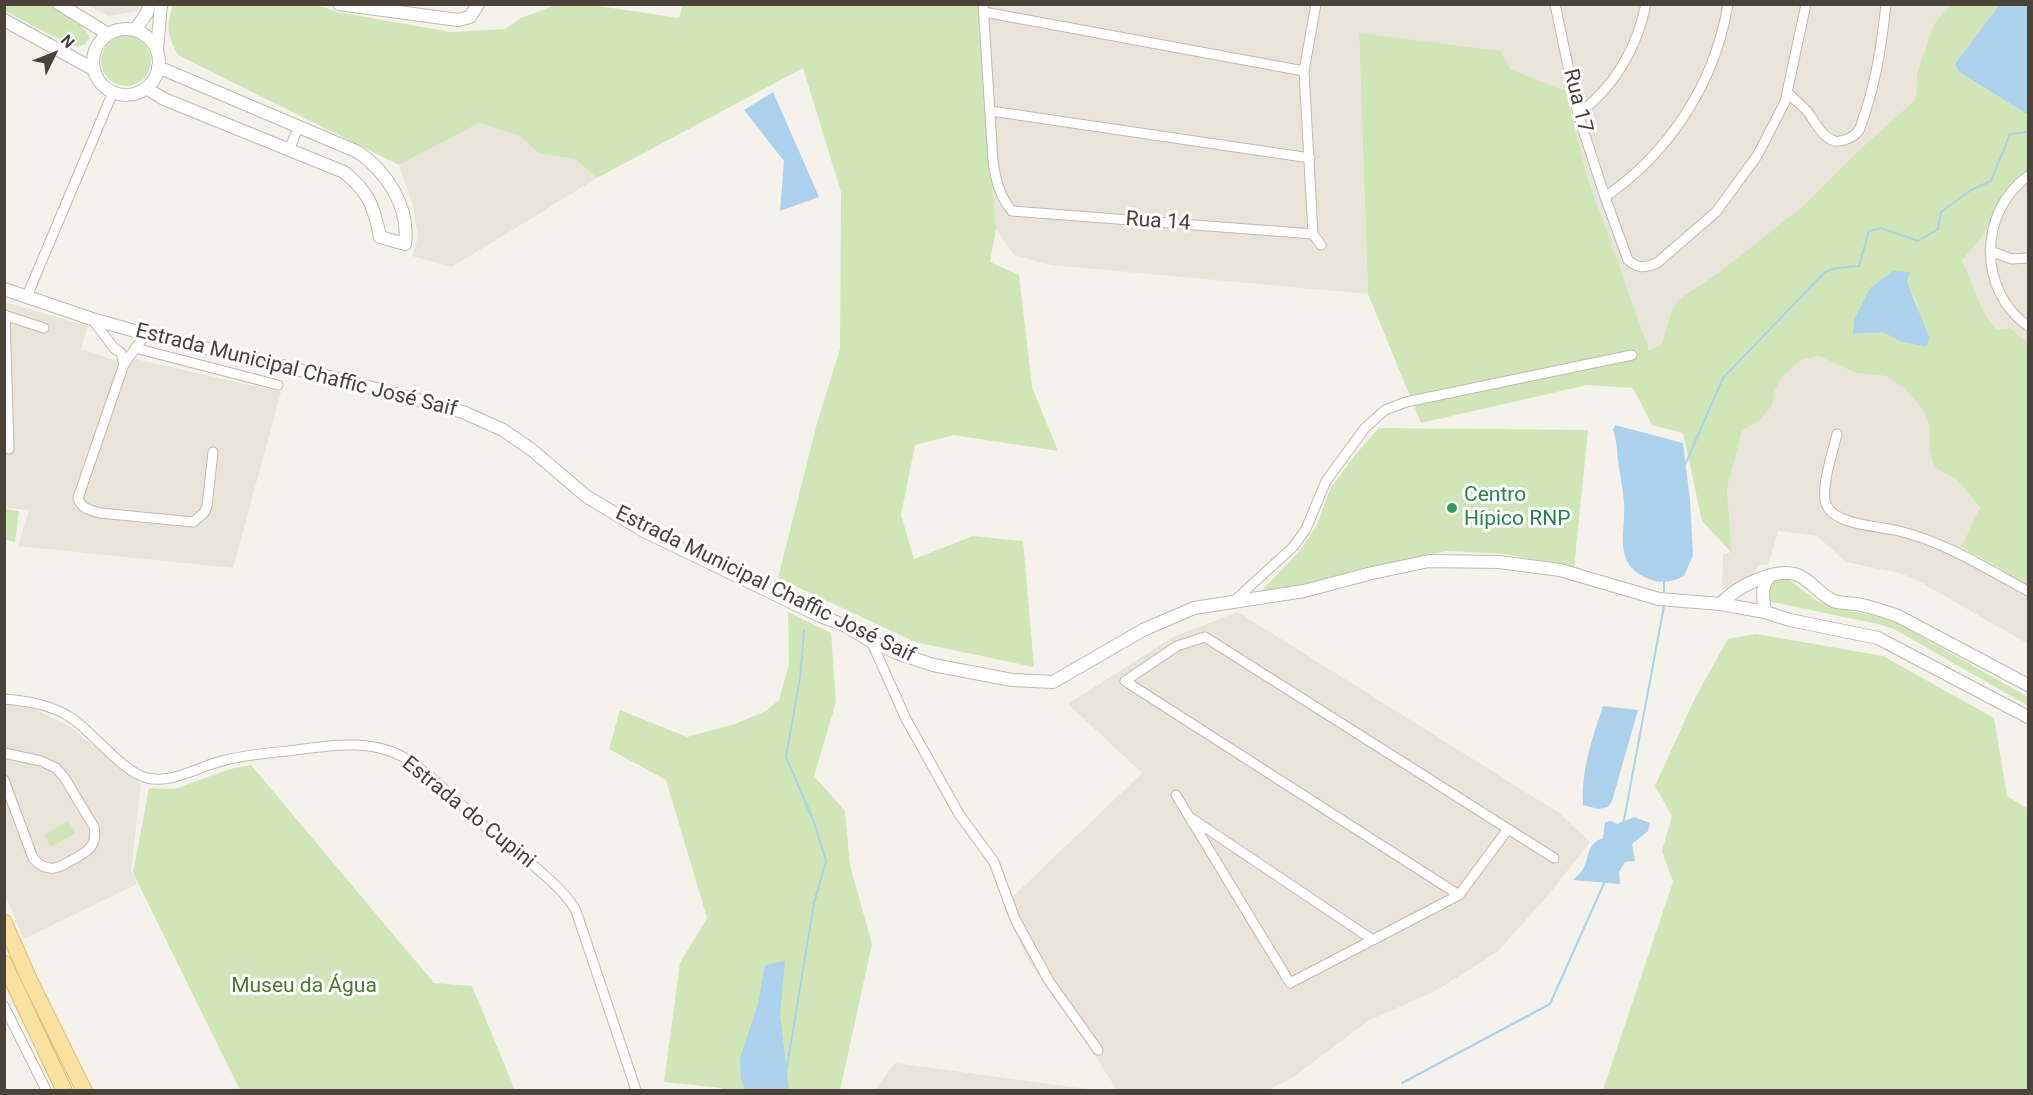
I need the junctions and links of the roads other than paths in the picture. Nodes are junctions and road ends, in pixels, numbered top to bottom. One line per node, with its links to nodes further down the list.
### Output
1 (58, 4): 15 (street)
2 (149, 4): 14 (street)
3 (161, 4): 16 (street)
4 (339, 4): 5 (street)
5 (478, 4)
6 (1316, 4): 19 (street)
7 (1555, 4): 24 (street, Rua 17)
8 (1646, 4): 24 (street)
9 (1728, 4): 29 (street)
10 (1806, 4): 22 (street)
11 (1887, 4): 22 (street)
12 (984, 8): 19 (street); 23 (street)
13 (4, 20): 18 (street)
14 (135, 30): 15 (street); 16 (street)
15 (108, 34): 18 (street)
16 (157, 50): 17 (street)
17 (158, 67): 20 (street); 25 (street)
18 (93, 69): 21 (street)
19 (1304, 72): 27 (street)
20 (146, 88): 21 (street); 26 (street)
21 (113, 92): 35 (street)
22 (1787, 92): 29 (street, Rua 17)
23 (991, 111): 27 (street); 30 (street, Rua 14)
24 (1578, 114): 29 (street, Rua 17)
25 (299, 126): 26 (street); 26 (street)
26 (289, 150)
27 (1310, 158): 30 (street)
28 (2028, 176): 32 (street)
29 (1605, 197)
30 (1313, 234): 31 (street)
31 (1322, 245)
32 (1989, 251): 33 (street); 38 (street)
33 (2028, 258)
34 (4, 289): 35 (street, Estrada Municipal Chaffic José Saif)
35 (27, 296): 37 (street, Estrada Municipal Chaffic José Saif)
36 (5, 315): 39 (street); 47 (street)
37 (92, 319): 40 (street, Estrada Municipal Chaffic José Saif); 42 (street)
38 (2028, 326)
39 (45, 328)
40 (146, 334): 41 (street); 54 (street, Estrada Municipal Chaffic José Saif)
41 (133, 351): 42 (street); 44 (street); 45 (street)
42 (121, 353): 44 (street)
43 (1632, 355): 51 (street)
44 (124, 364): 48 (street)
45 (278, 385)
46 (1837, 434): 50 (street)
47 (9, 449)
48 (213, 452)
49 (1771, 575): 52 (street); 53 (street); 55 (street)
50 (2028, 591)
51 (1234, 601): 52 (street, Estrada Municipal Chaffic José Saif); 54 (street, Estrada Municipal Chaffic José Saif)
52 (1721, 604): 53 (street, Estrada Municipal Chaffic José Saif)
53 (1765, 612): 57 (street, Estrada Municipal Chaffic José Saif)
54 (871, 641): 70 (street)
55 (2028, 685)
56 (4, 699): 74 (street, Estrada do Cupini)
57 (2028, 717)
58 (5, 756): 59 (street)
59 (4, 780)
60 (1176, 795): 61 (street)
61 (1189, 816): 66 (street); 66 (street)
62 (1508, 829): 63 (street); 64 (street); 64 (street)
63 (1554, 858)
64 (1459, 895): 66 (street)
65 (4, 922): 73 (main road)
66 (1373, 940)
67 (4, 963): 68 (main road)
68 (8, 983): 72 (main road)
69 (4, 1006): 71 (street)
70 (1098, 1050)
71 (46, 1090)
72 (64, 1090)
73 (84, 1090)
74 (636, 1090)

